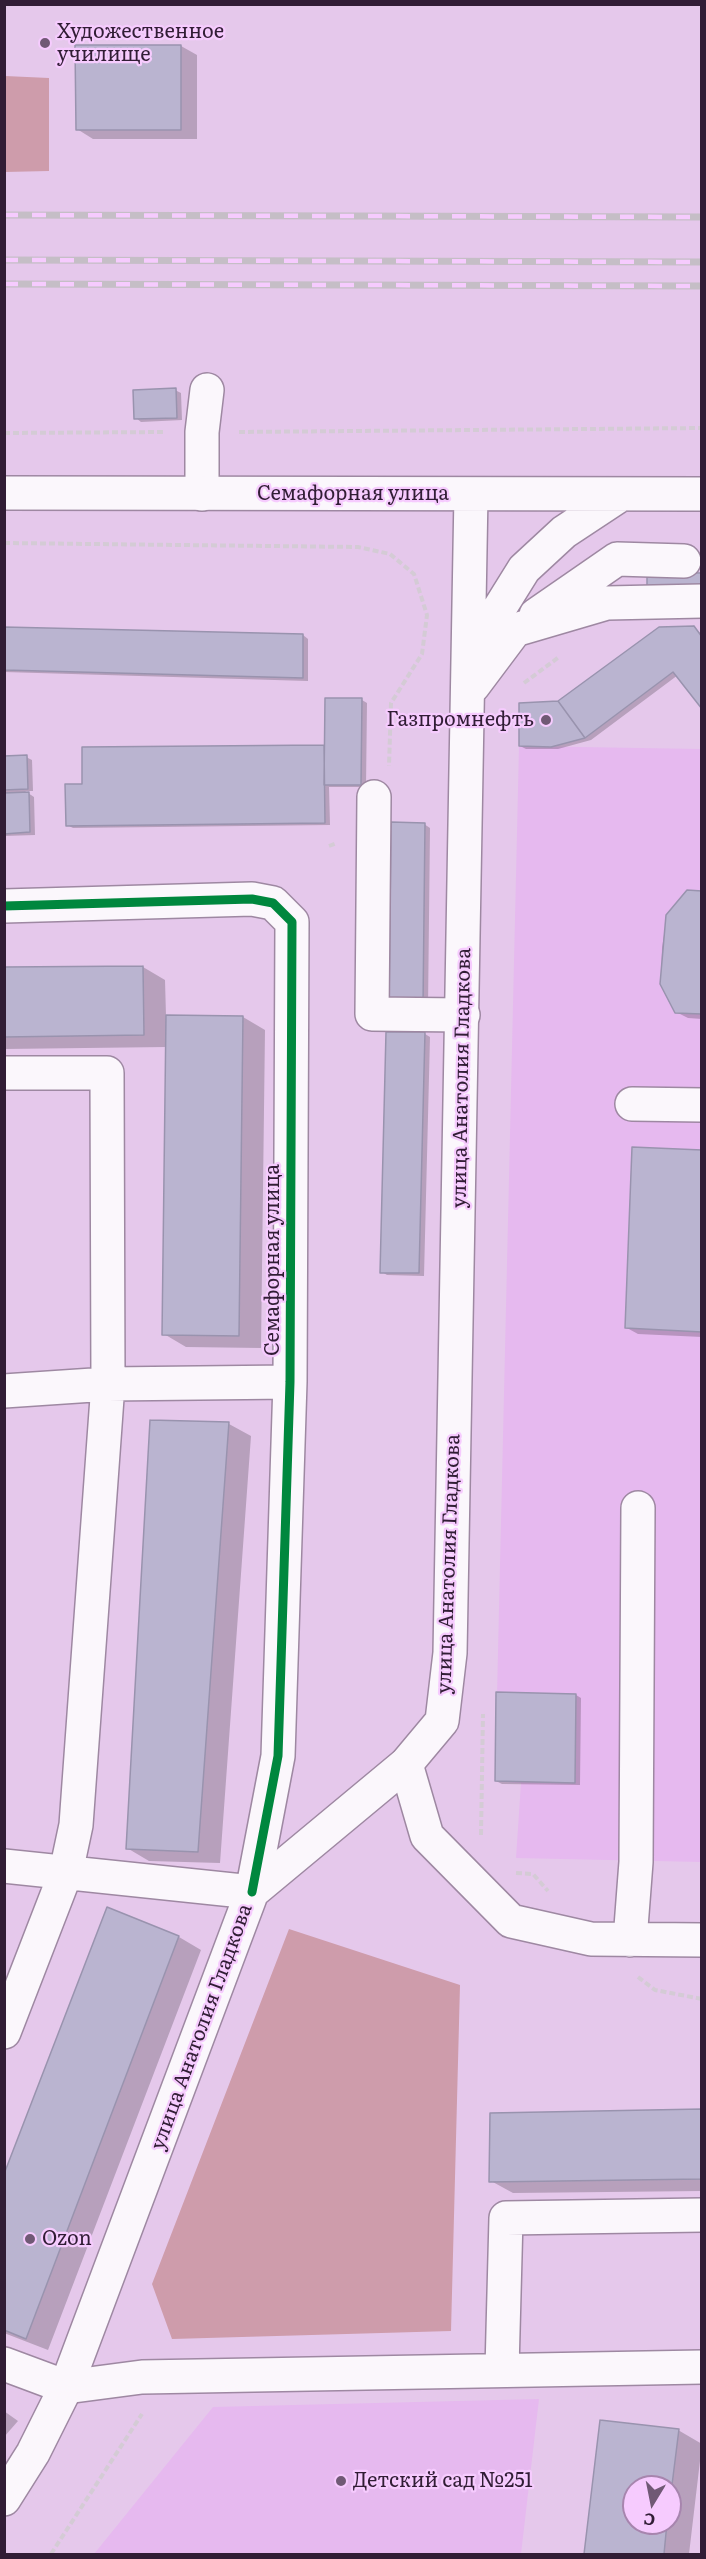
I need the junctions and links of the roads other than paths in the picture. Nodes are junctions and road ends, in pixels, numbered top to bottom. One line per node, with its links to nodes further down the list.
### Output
1 (207, 390): 3 (main road)
2 (4, 493): 3 (main road, Семафорная улица)
3 (202, 494): 4 (main road, Семафорная улица)
4 (471, 494): 6 (main road, Семафорная улица); 10 (main road, улица Анатолия Гладкова)
5 (702, 494): 6 (main road, Семафорная улица)
6 (620, 495): 10 (main road)
7 (684, 561): 9 (main road)
8 (702, 601): 9 (main road)
9 (515, 630): 10 (main road)
10 (468, 692): 13 (main road, улица Анатолия Гладкова)
11 (382, 787): 13 (main road)
12 (4, 906): 17 (main road, Семафорная улица)
13 (463, 1015): 21 (main road, улица Анатолия Гладкова)
14 (4, 1074): 18 (main road)
15 (632, 1104): 16 (main road)
16 (702, 1105)
17 (290, 1382): 18 (main road); 24 (main road, Семафорная улица)
18 (108, 1384): 19 (main road); 23 (main road)
19 (4, 1391)
20 (638, 1508): 25 (main road)
21 (406, 1764): 24 (main road, улица Анатолия Гладкова); 25 (main road)
22 (4, 1866): 23 (main road)
23 (66, 1872): 24 (main road); 27 (main road)
24 (252, 1892): 32 (main road, улица Анатолия Гладкова)
25 (630, 1940): 26 (main road)
26 (702, 1940)
27 (4, 2032)
28 (702, 2215): 31 (main road)
29 (4, 2364): 32 (main road)
30 (702, 2367): 31 (main road)
31 (502, 2369): 32 (main road)
32 (66, 2387): 33 (main road, улица Анатолия Гладкова)
33 (4, 2499)

